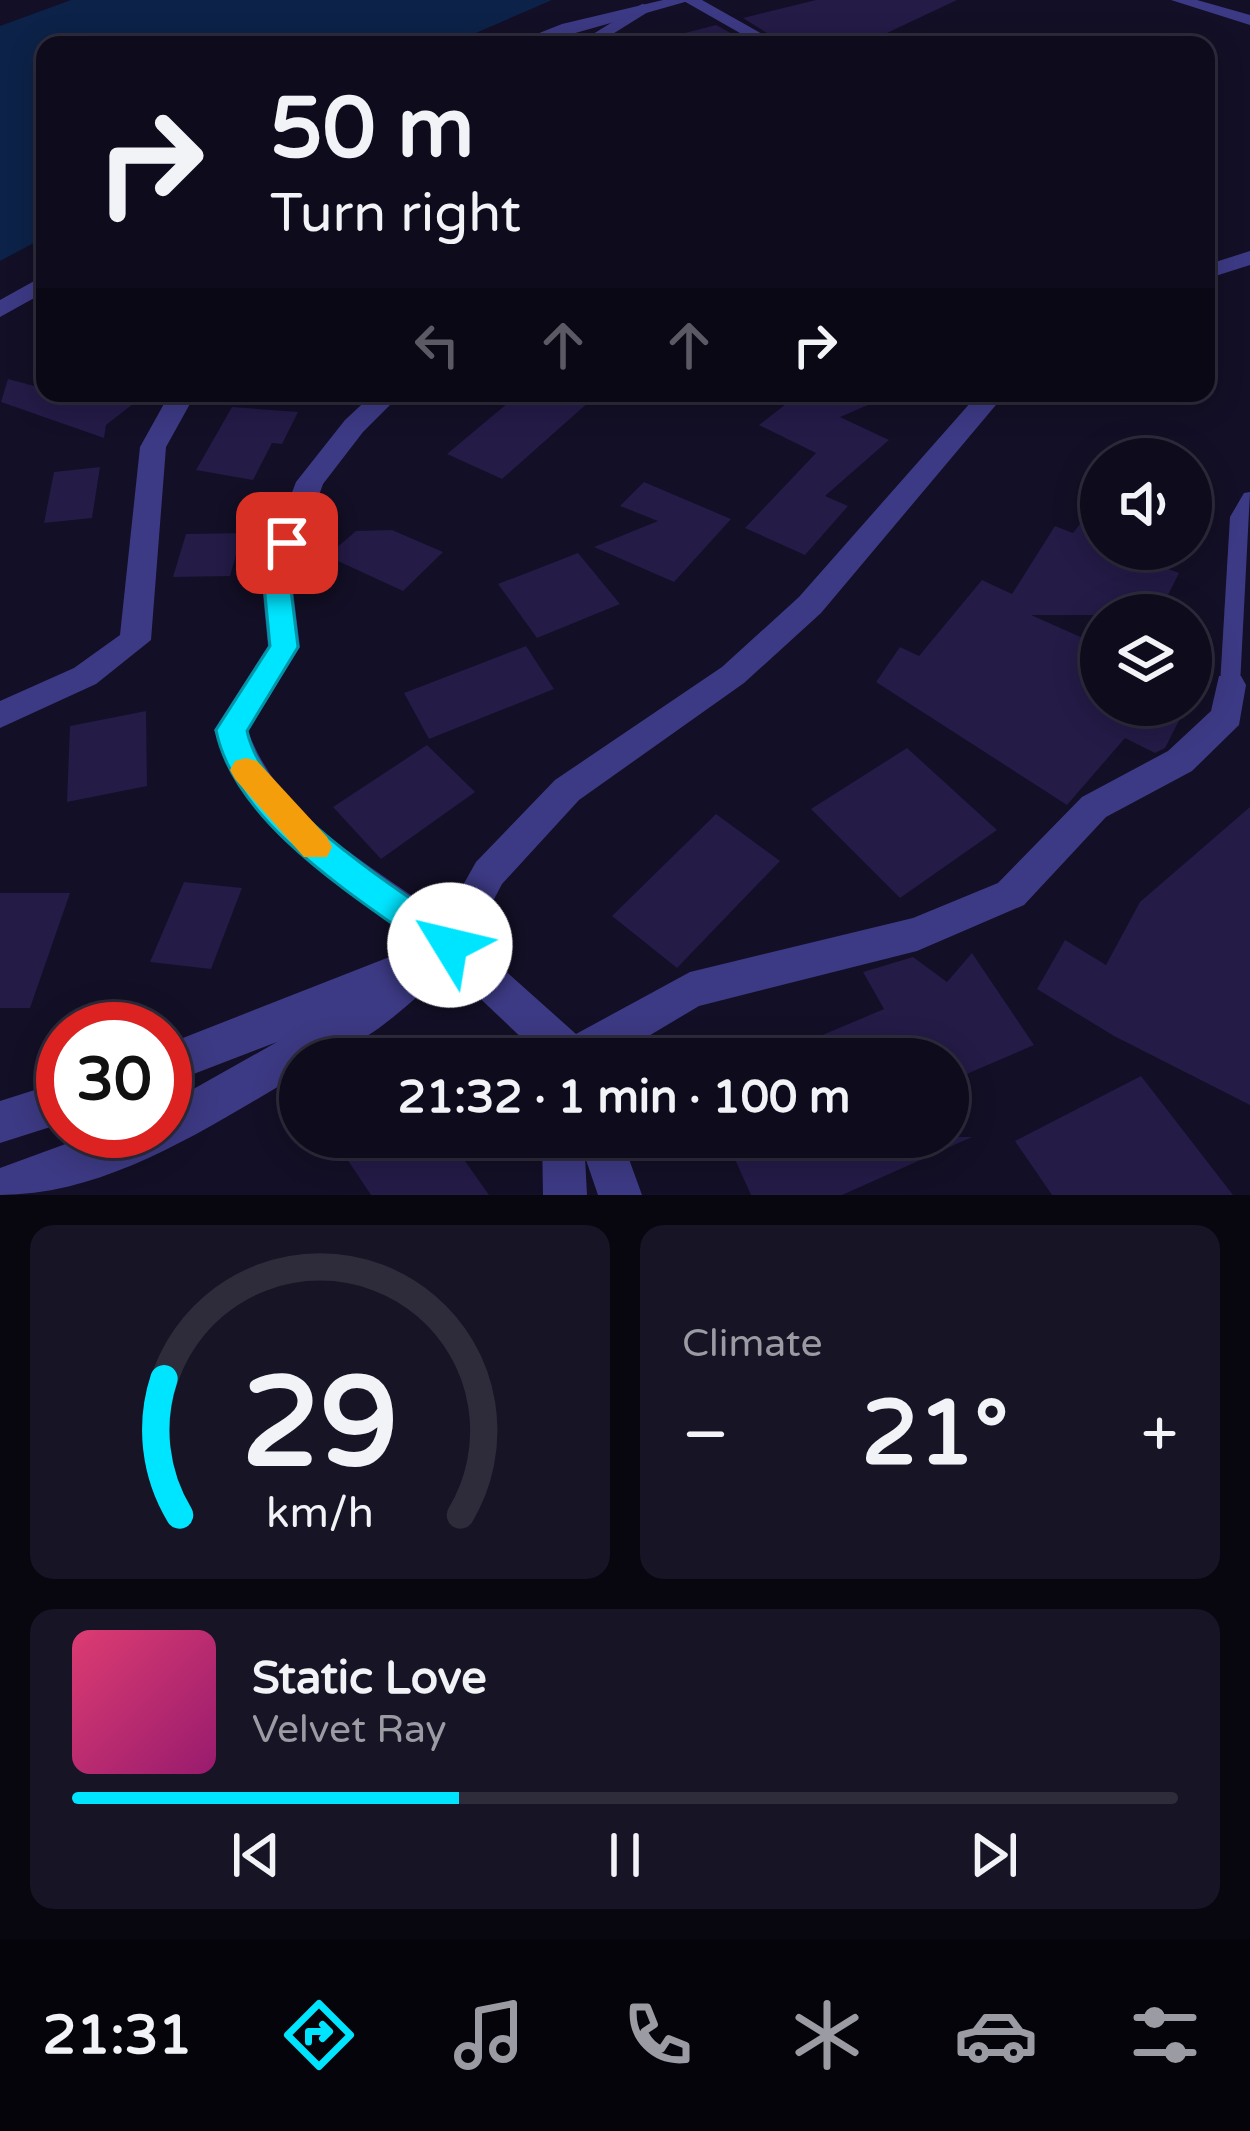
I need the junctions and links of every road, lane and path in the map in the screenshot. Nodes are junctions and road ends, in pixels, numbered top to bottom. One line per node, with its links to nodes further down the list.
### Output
1 (687, 0): 3 (street); 7 (street)
2 (1179, 0): 4 (street)
3 (648, 7): 5 (street); 6 (street)
4 (1250, 20)
5 (548, 36)
6 (598, 36)
7 (757, 36)
8 (1250, 258): 9 (street)
9 (1215, 269)
10 (36, 288): 11 (street)
11 (0, 310)
12 (177, 402): 17 (street)
13 (379, 402): 18 (street)
14 (985, 402): 18 (street)
15 (1250, 497): 16 (lane)
16 (1230, 686): 20 (street)
17 (0, 715)
18 (450, 945): 19 (street); 21 (street); 23 (street)
19 (550, 1038)
20 (608, 1038)
21 (192, 1055)
22 (36, 1110): 24 (street)
23 (192, 1113)
24 (0, 1121)
25 (87, 1158): 28 (street)
26 (564, 1158): 29 (street)
27 (607, 1158): 30 (street)
28 (0, 1190)
29 (565, 1195)
30 (620, 1195)

